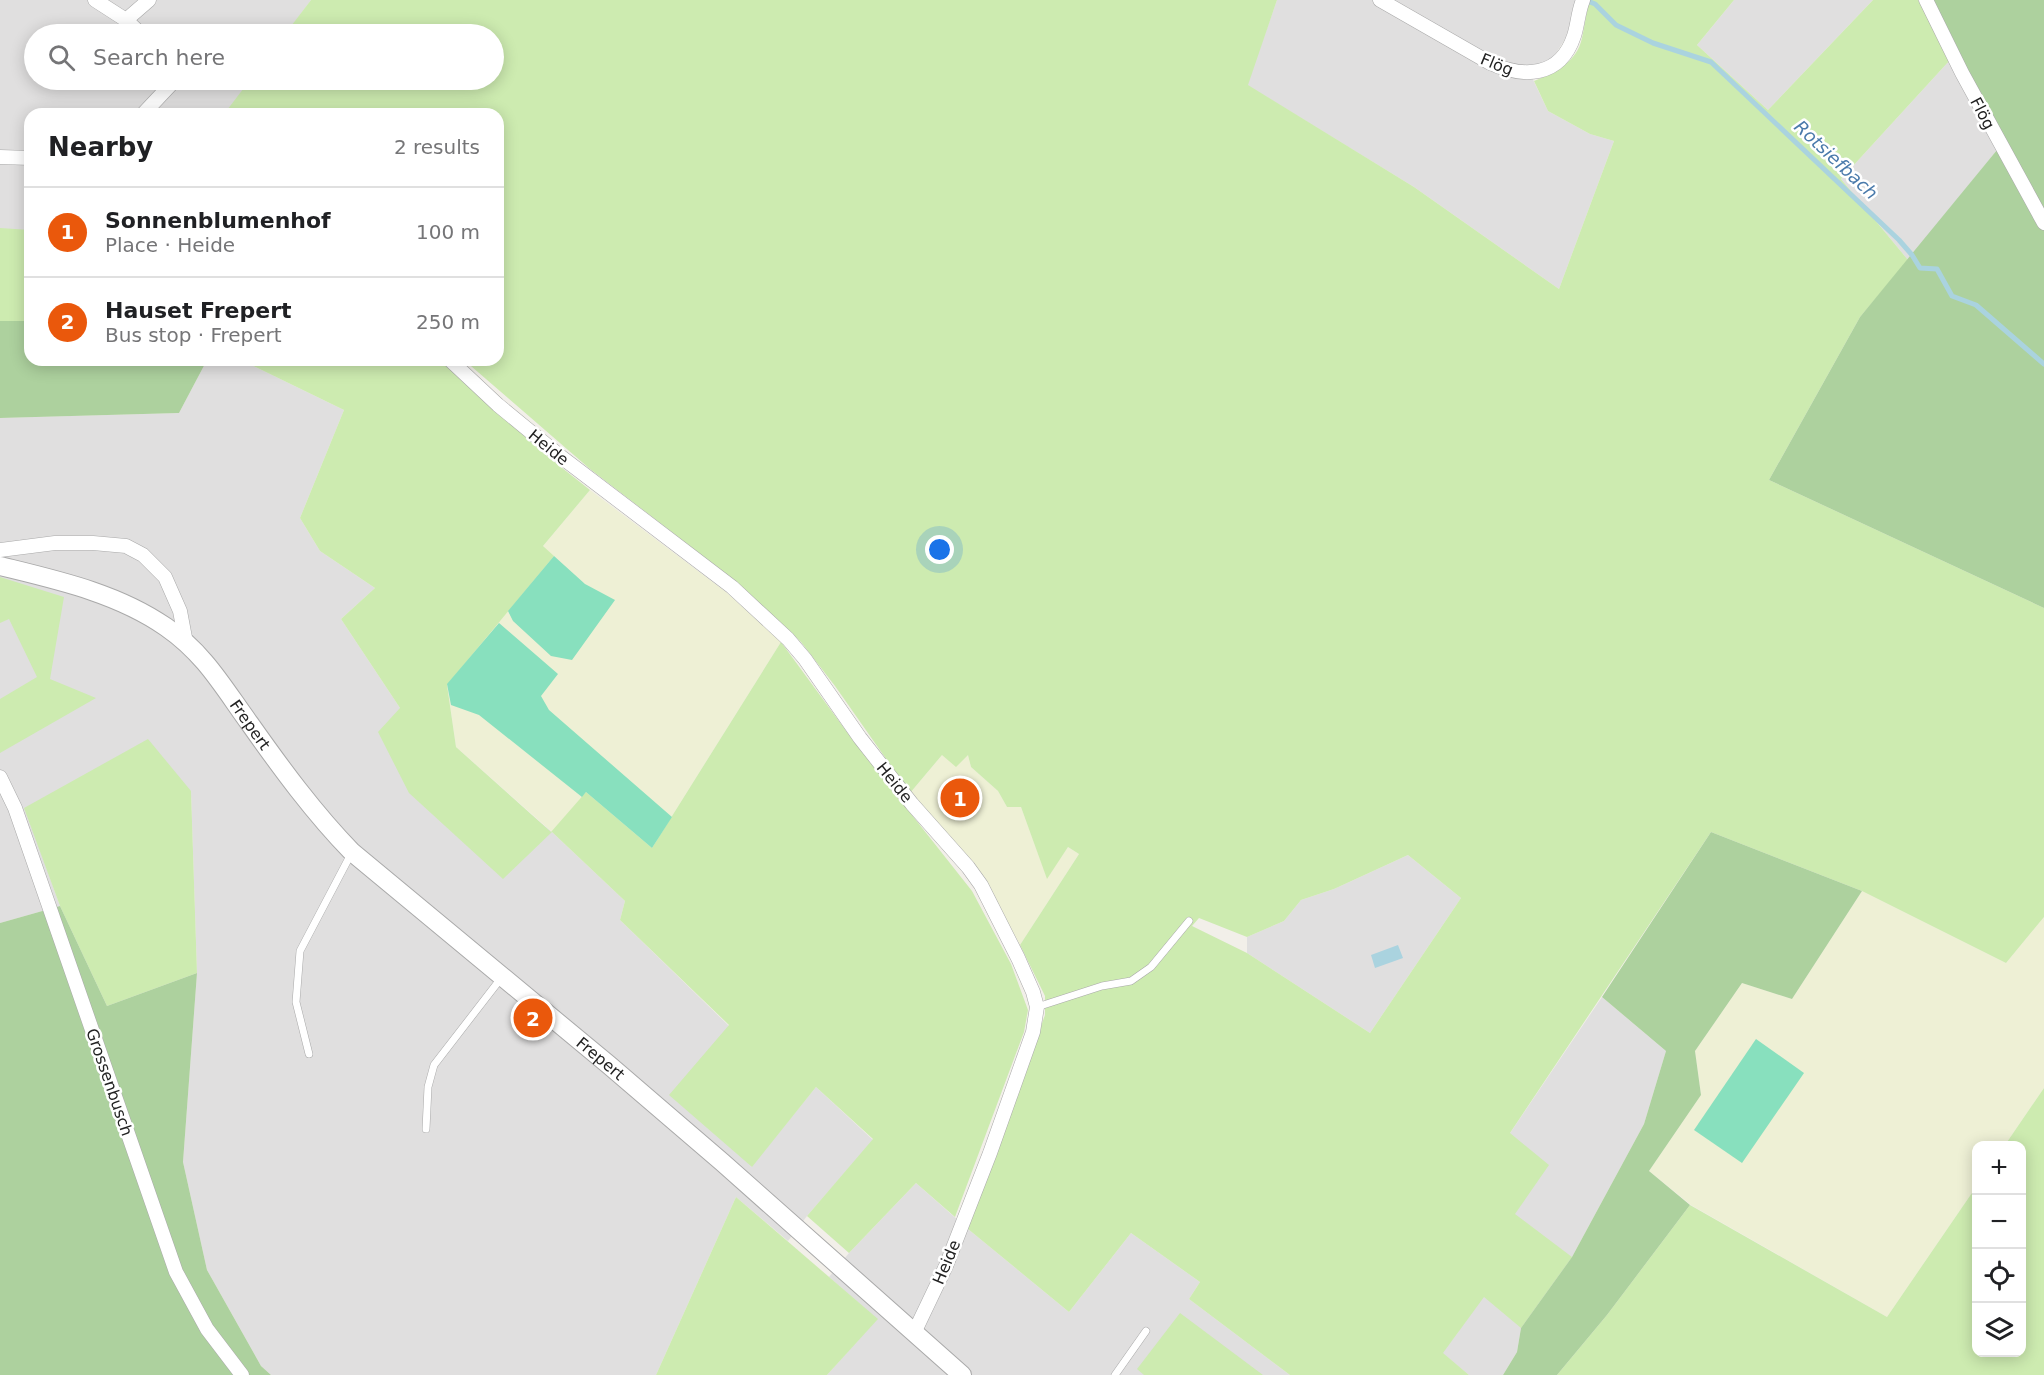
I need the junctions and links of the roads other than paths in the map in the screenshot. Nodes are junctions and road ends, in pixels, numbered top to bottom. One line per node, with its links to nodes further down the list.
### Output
1 (95, 0): 6 (street)
2 (149, 0): 6 (street)
3 (1380, 0): 5 (street, Flög)
4 (1926, 0): 12 (street, Flög)
5 (1581, 3)
6 (126, 20): 7 (street)
7 (130, 24)
8 (166, 90): 9 (street)
9 (149, 108)
10 (0, 157): 11 (street)
11 (24, 158)
12 (2044, 224)
13 (456, 366): 21 (street, Heide)
14 (0, 550): 16 (street)
15 (0, 566): 16 (street, Frepert)
16 (186, 643): 18 (street, Frepert)
17 (2, 786): 26 (street, Grossenbusch)
18 (352, 852): 20 (street, Frepert); 22 (lane)
19 (1189, 921): 21 (lane)
20 (502, 977): 23 (lane); 25 (street, Frepert)
21 (1037, 1007): 25 (street, Heide)
22 (309, 1054)
23 (426, 1129)
24 (1146, 1331): 28 (lane)
25 (914, 1333): 27 (street, Frepert)
26 (242, 1375)
27 (962, 1375)
28 (1115, 1375)

